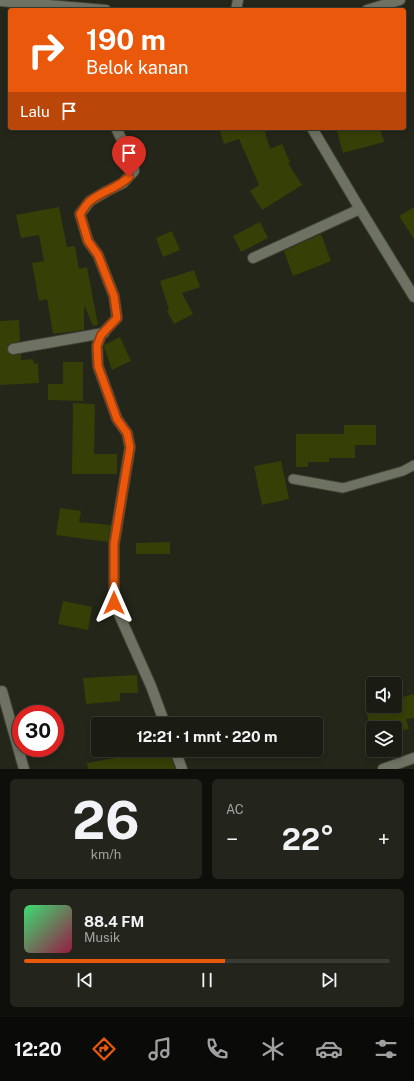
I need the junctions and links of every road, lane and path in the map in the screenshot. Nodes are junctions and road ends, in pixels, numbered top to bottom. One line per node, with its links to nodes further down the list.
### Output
1 (400, 0): 4 (street)
2 (0, 1): 3 (street)
3 (55, 8)
4 (373, 8)
5 (117, 130): 10 (street)
6 (313, 130): 7 (street)
7 (360, 209): 8 (street); 9 (street)
8 (253, 258)
9 (414, 297)
10 (104, 333): 11 (street); 15 (street)
11 (13, 349)
12 (414, 465): 13 (lane)
13 (293, 479)
14 (2, 691): 18 (street)
15 (162, 717)
16 (178, 757): 19 (street)
17 (414, 758): 20 (street)
18 (24, 769)
19 (182, 769)
20 (383, 769)

